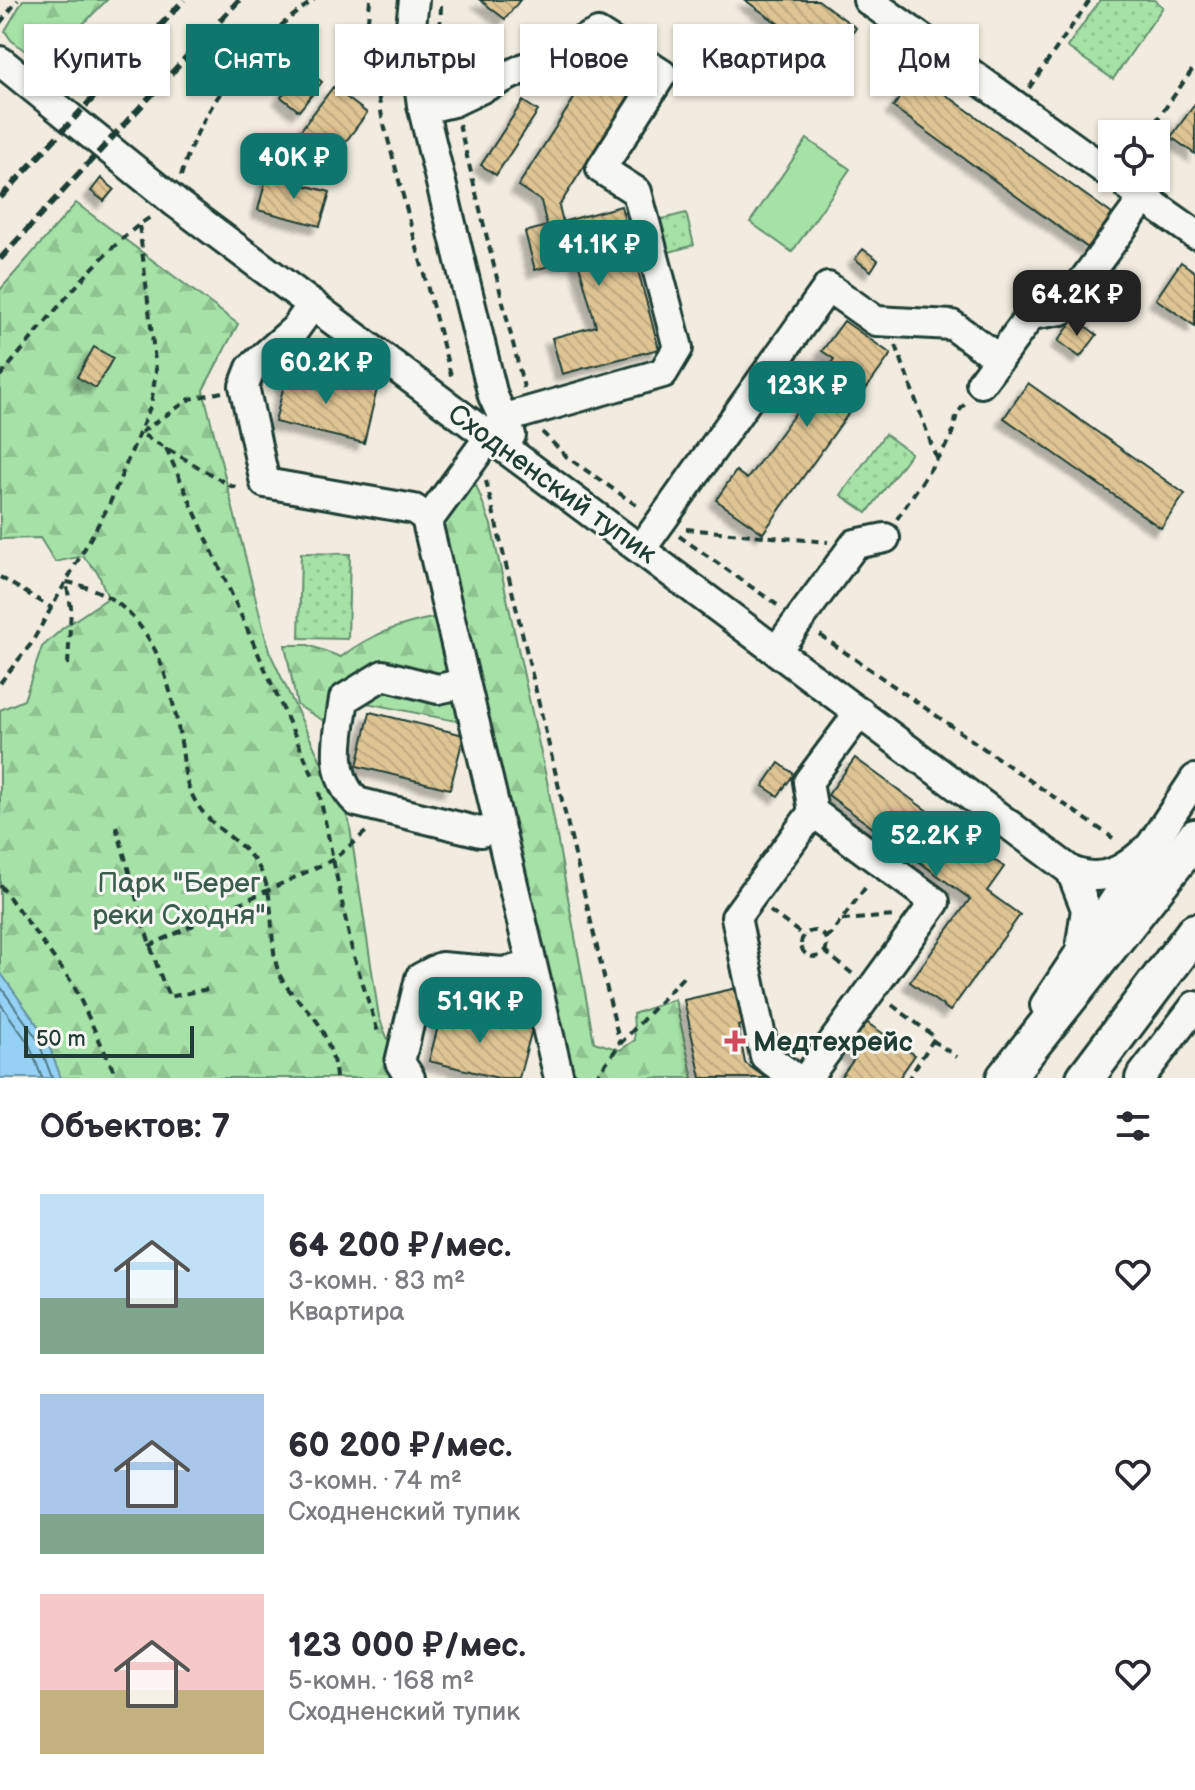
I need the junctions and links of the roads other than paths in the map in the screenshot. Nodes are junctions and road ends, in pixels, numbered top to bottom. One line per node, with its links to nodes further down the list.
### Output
1 (414, 0): 4 (street)
2 (868, 0): 5 (street)
3 (0, 61): 9 (street, Сходненский тупик)
4 (424, 109): 12 (street); 12 (street)
5 (1098, 165)
6 (1136, 192): 7 (street)
7 (1144, 198): 8 (street); 10 (street)
8 (1195, 234)
9 (313, 304): 12 (street, Сходненский тупик); 13 (street)
10 (999, 359): 11 (street); 15 (street)
11 (981, 383)
12 (496, 428): 13 (street); 15 (street, Сходненский тупик)
13 (428, 519): 17 (street)
14 (885, 538): 16 (street)
15 (642, 548): 16 (street, Сходненский тупик)
16 (777, 650): 18 (street, Сходненский тупик)
17 (465, 683): 21 (street); 21 (street)
18 (860, 712): 20 (street); 24 (street, Сходненский тупик)
19 (1195, 779): 23 (street)
20 (813, 812): 31 (street); 32 (street)
21 (499, 828): 27 (street)
22 (1195, 838): 33 (main road)
23 (1148, 848): 24 (street); 26 (street)
24 (1071, 871): 26 (street)
25 (1195, 932): 34 (main road)
26 (1080, 950): 33 (street)
27 (532, 966): 29 (street); 30 (street)
28 (1195, 1006): 35 (street)
29 (410, 1078)
30 (559, 1078)
31 (795, 1078)
32 (807, 1078)
33 (1002, 1078)
34 (1085, 1078)
35 (1140, 1078)

